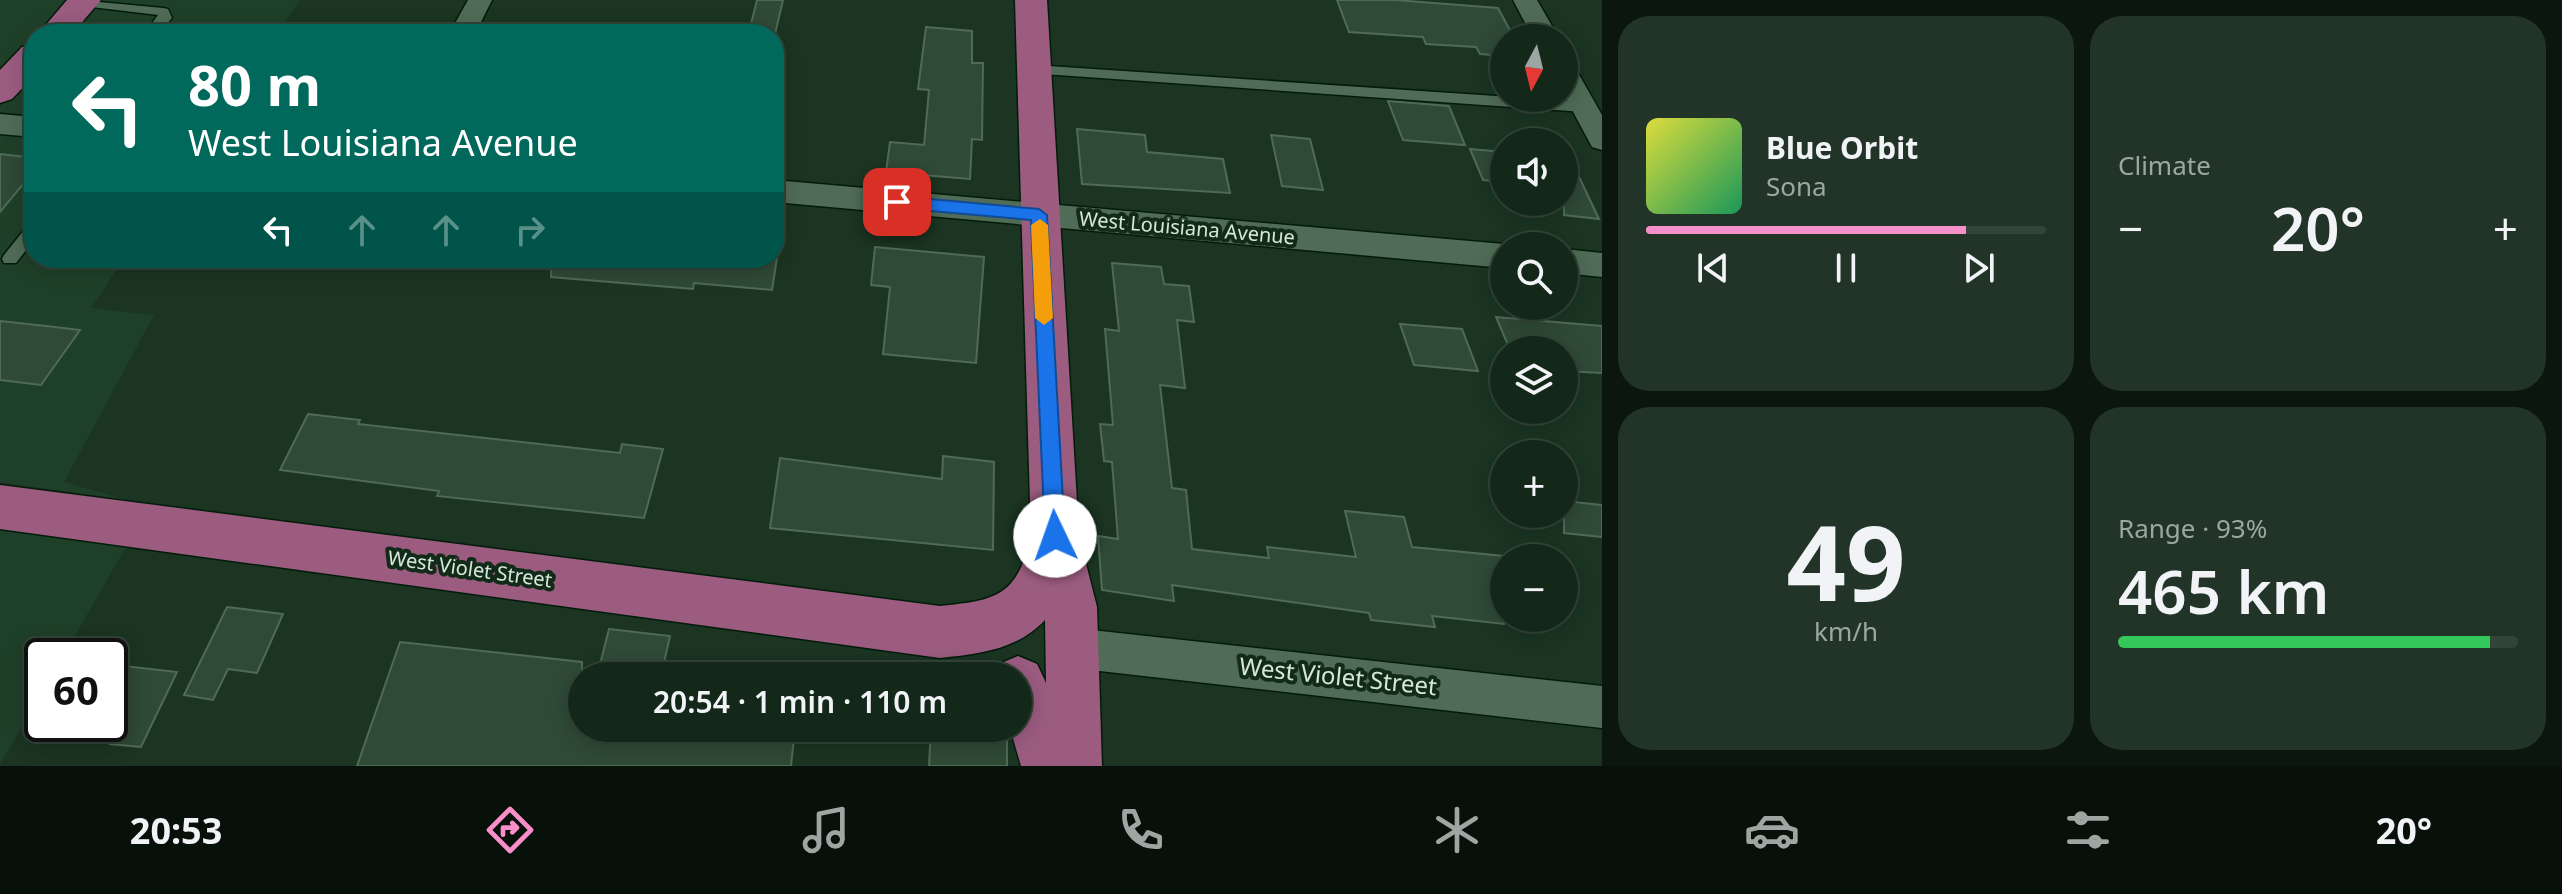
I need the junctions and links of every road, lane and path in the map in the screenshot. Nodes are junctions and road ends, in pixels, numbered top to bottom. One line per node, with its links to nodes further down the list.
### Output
1 (174, 0): 6 (lane)
2 (480, 0): 9 (street)
3 (1031, 0): 12 (main road)
4 (1525, 0): 10 (street)
5 (84, 1): 6 (lane); 7 (main road)
6 (163, 12): 8 (lane)
7 (63, 24)
8 (160, 24)
9 (467, 24)
10 (1538, 24)
11 (24, 67): 14 (main road)
12 (1034, 70): 15 (lane); 20 (main road)
13 (1578, 90): 15 (street)
14 (0, 91)
15 (1591, 109): 18 (street)
16 (0, 124): 17 (street)
17 (24, 126)
18 (1602, 140)
19 (784, 192): 20 (street, West Louisiana Avenue)
20 (1039, 215): 22 (street, West Louisiana Avenue); 27 (main road)
21 (24, 242): 23 (lane)
22 (1490, 255)
23 (10, 259)
24 (1578, 262): 25 (street)
25 (1602, 265)
26 (0, 507): 28 (main road, West Violet Street)
27 (1055, 536): 28 (main road, West Violet Street); 29 (main road)
28 (940, 632): 30 (main road, West Violet Street)
29 (1073, 648): 31 (street, West Violet Street); 34 (main road)
30 (995, 662)
31 (1602, 707)
32 (1032, 714): 33 (main road)
33 (1049, 766)
34 (1074, 766)

